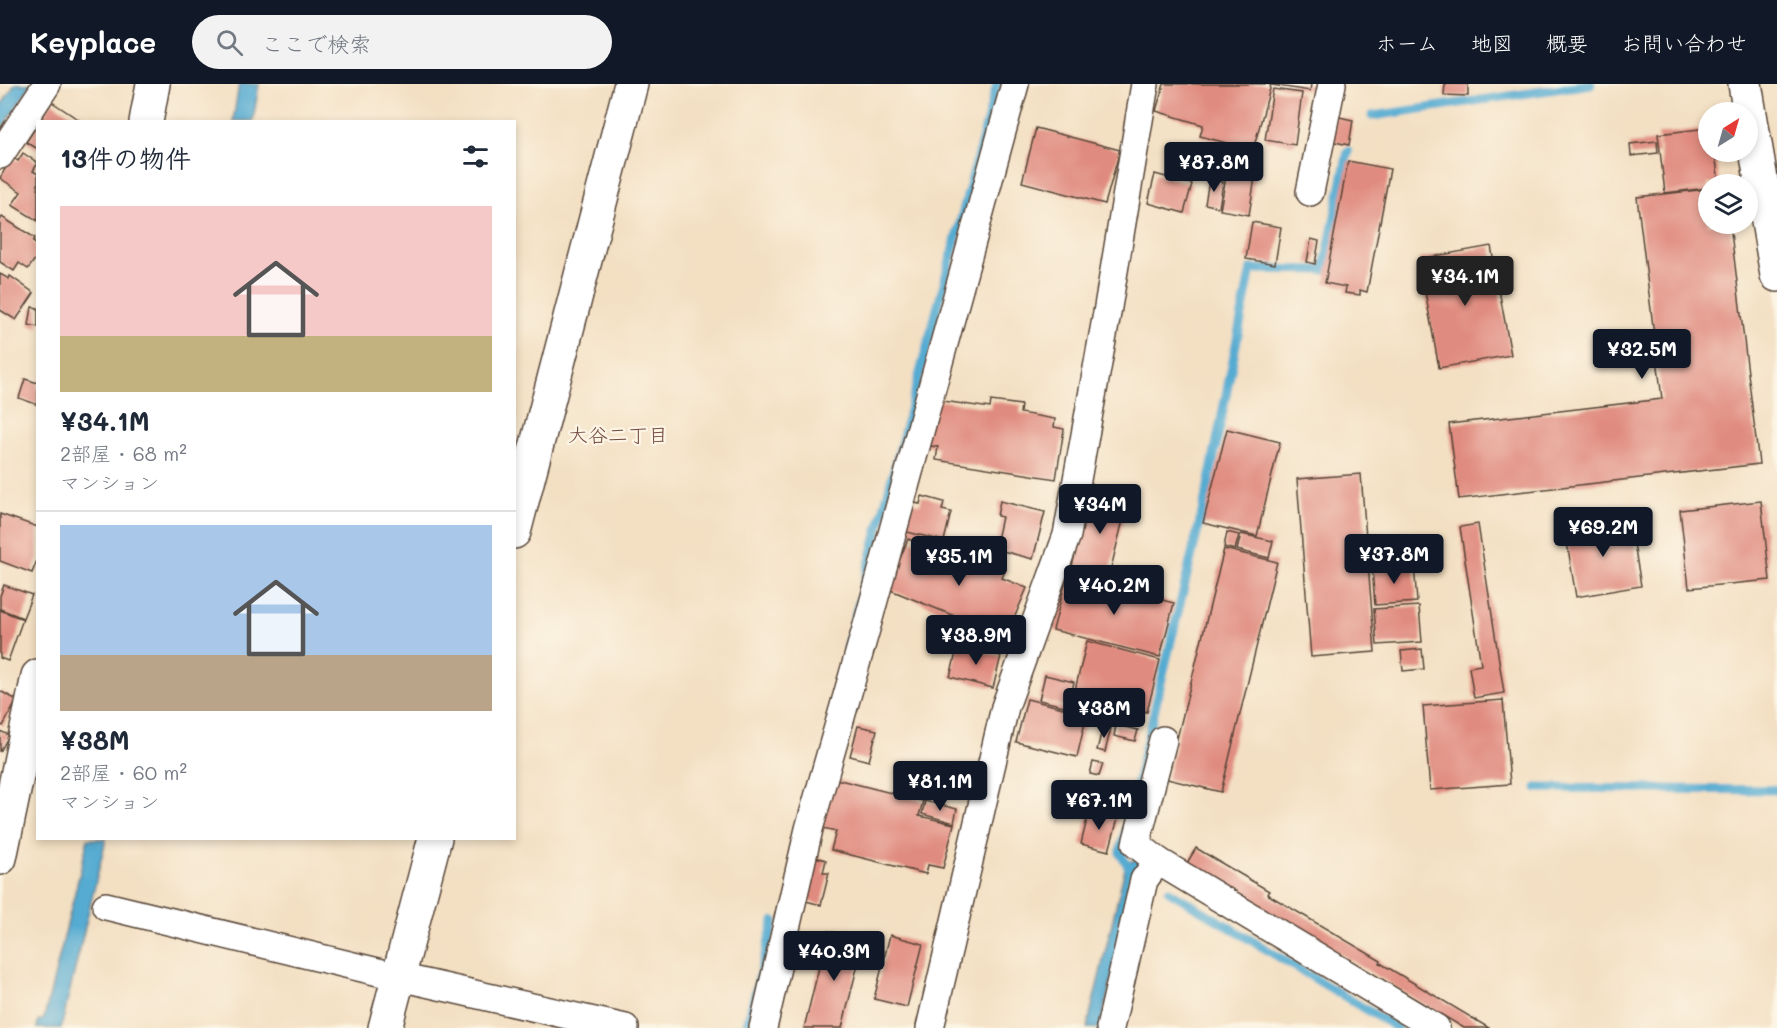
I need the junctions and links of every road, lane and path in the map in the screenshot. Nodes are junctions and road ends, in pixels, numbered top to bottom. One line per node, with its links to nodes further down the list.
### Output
1 (47, 84): 9 (street)
2 (153, 84): 8 (street)
3 (631, 84): 12 (street)
4 (1015, 84): 22 (street)
5 (1145, 84): 23 (street)
6 (1332, 84): 10 (street)
7 (1744, 84): 11 (street)
8 (146, 120)
9 (0, 156)
10 (1310, 192)
11 (1777, 275)
12 (516, 524)
13 (36, 686): 16 (street)
14 (1163, 740): 17 (street)
15 (434, 840): 19 (street)
16 (0, 858)
17 (1158, 861): 24 (street); 25 (street)
18 (106, 906): 19 (street)
19 (399, 977): 20 (street); 21 (street)
20 (385, 1028)
21 (625, 1028)
22 (764, 1028)
23 (930, 1028)
24 (1110, 1028)
25 (1436, 1028)

